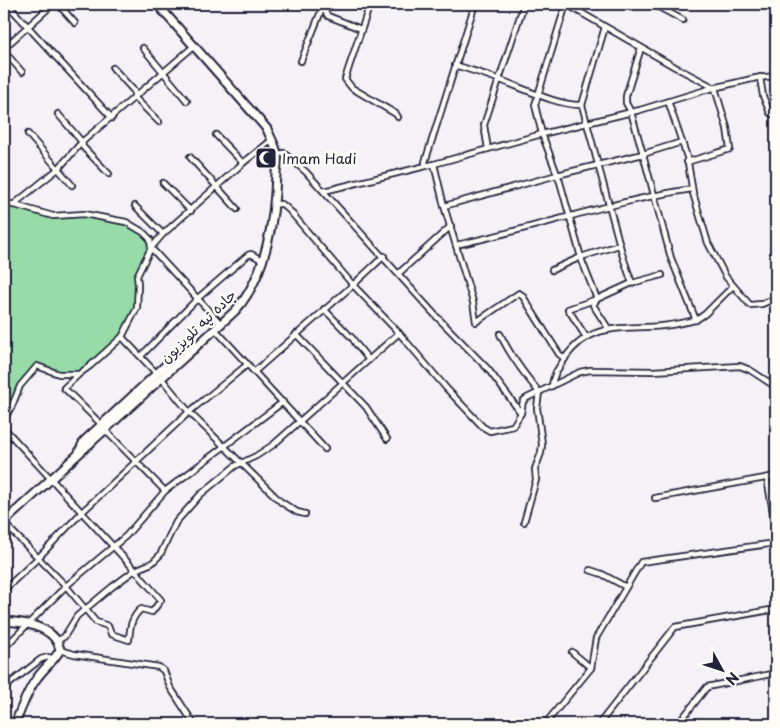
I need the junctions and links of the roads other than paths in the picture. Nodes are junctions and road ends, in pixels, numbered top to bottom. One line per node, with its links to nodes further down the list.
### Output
1 (7, 4): 16 (street)
2 (53, 4): 16 (street)
3 (58, 4): 14 (street)
4 (156, 4): 18 (street, جاده تپه تلویزیون)
5 (310, 4): 11 (street)
6 (370, 4): 17 (street)
7 (475, 4): 23 (street)
8 (524, 4): 29 (street)
9 (566, 4): 12 (street); 31 (street)
10 (653, 4): 13 (street)
11 (323, 6): 17 (street); 22 (street)
12 (574, 6): 15 (street)
13 (683, 20)
14 (75, 23)
15 (605, 26): 20 (street); 35 (street)
16 (27, 27): 21 (street); 40 (street)
17 (361, 29): 39 (street)
18 (194, 46): 26 (street); 46 (street, جاده تپه تلویزیون)
19 (143, 48): 26 (street)
20 (641, 48): 30 (street); 36 (street)
21 (4, 50): 25 (street)
22 (301, 61)
23 (455, 65): 29 (street); 56 (street)
24 (113, 68): 32 (street)
25 (22, 72)
26 (163, 74): 32 (street); 33 (street)
27 (776, 76): 28 (street)
28 (760, 77): 30 (street); 38 (street)
29 (499, 79): 31 (street); 49 (street)
30 (715, 88): 34 (street); 53 (street)
31 (538, 94): 35 (street); 44 (street)
32 (134, 97): 40 (street); 41 (street)
33 (187, 101)
34 (668, 101): 36 (street); 48 (street)
35 (582, 105): 42 (street)
36 (631, 112): 42 (street); 51 (street)
37 (58, 114): 47 (street)
38 (776, 116)
39 (398, 117)
40 (112, 118): 47 (street)
41 (158, 122)
42 (586, 123): 44 (street); 57 (street)
43 (28, 134): 58 (street)
44 (542, 134): 49 (street); 60 (street)
45 (216, 135): 54 (street)
46 (272, 140): 50 (street, جاده تپه تلویزیون); 54 (street)
47 (82, 142): 58 (street); 59 (street)
48 (682, 142): 51 (street); 53 (street)
49 (488, 149): 55 (street)
50 (277, 154): 65 (street); 68 (street, جاده تپه تلویزیون)
51 (643, 154): 57 (street); 66 (street)
52 (190, 157): 63 (street)
53 (687, 162): 64 (street)
54 (243, 163): 63 (street)
55 (434, 164): 56 (street); 71 (street)
56 (426, 166): 65 (street)
57 (599, 166): 60 (street); 72 (street)
58 (58, 169): 62 (street); 69 (street)
59 (109, 174)
60 (557, 175): 71 (street); 75 (street)
61 (163, 182): 74 (street)
62 (72, 185)
63 (216, 186): 73 (street); 74 (street)
64 (692, 189): 66 (street); 89 (street)
65 (324, 191): 81 (street)
66 (654, 195): 72 (street); 94 (street)
67 (4, 202): 69 (street)
68 (275, 204): 83 (street, جاده تپه تلویزیون); 88 (street)
69 (13, 205): 80 (street)
70 (135, 206): 77 (street)
71 (444, 206): 76 (street)
72 (609, 207): 75 (street); 79 (street)
73 (237, 209)
74 (190, 211): 77 (street)
75 (569, 217): 78 (street); 82 (street)
76 (451, 226): 78 (street); 85 (street)
77 (163, 234): 80 (street)
78 (456, 244): 103 (street)
79 (620, 245): 82 (street); 87 (street)
80 (152, 248): 90 (street); 100 (street)
81 (384, 256): 85 (street); 88 (street)
82 (581, 257): 84 (street); 92 (street)
83 (262, 260): 90 (street); 95 (street, جاده تپه تلویزیون)
84 (552, 270)
85 (399, 273): 115 (street)
86 (662, 275): 87 (street)
87 (632, 283): 92 (street)
88 (353, 285): 93 (street); 97 (street)
89 (733, 286): 91 (street); 94 (street)
90 (198, 298): 95 (street); 102 (street)
91 (776, 298)
92 (597, 299): 96 (street); 101 (street)
93 (324, 309): 98 (street); 104 (street)
94 (696, 320): 96 (street)
95 (218, 327): 105 (street); 108 (street, جاده تپه تلویزیون)
96 (608, 328): 101 (street)
97 (399, 333): 104 (street); 115 (street)
98 (296, 334): 106 (street); 109 (street)
99 (500, 334): 112 (street)
100 (122, 337): 102 (street); 107 (street)
101 (586, 337): 103 (street)
102 (141, 356): 108 (street)
103 (565, 359): 110 (street)
104 (369, 360): 109 (street)
105 (248, 364): 106 (street); 114 (street)
106 (254, 372): 113 (street)
107 (78, 374): 116 (street); 119 (street)
108 (160, 376): 114 (street); 119 (street, جاده تپه تلویزیون)
109 (344, 383): 117 (street); 120 (street)
110 (552, 386): 111 (street); 112 (street)
111 (776, 387)
112 (539, 392): 115 (street); 133 (street)
113 (283, 402): 117 (street); 121 (street)
114 (189, 412): 121 (street); 123 (street)
115 (521, 412)
116 (4, 419)
117 (301, 421): 122 (street); 124 (street)
118 (4, 428): 127 (street)
119 (103, 428): 123 (street); 127 (street, جاده تپه تلویزیون)
120 (387, 439)
121 (223, 447): 124 (street); 128 (street)
122 (325, 448)
123 (136, 462): 128 (street); 130 (street)
124 (242, 463): 131 (street); 138 (street)
125 (776, 476): 126 (street)
126 (767, 478): 129 (street); 134 (street)
127 (52, 479): 130 (street); 132 (street)
128 (165, 491): 136 (street)
129 (655, 498)
130 (81, 513): 136 (street); 137 (street)
131 (305, 514)
132 (4, 522): 137 (street)
133 (524, 522)
134 (776, 530)
135 (776, 543): 141 (street)
136 (113, 547): 138 (street); 140 (street)
137 (38, 558): 140 (street); 142 (street)
138 (135, 570): 143 (street); 143 (street)
139 (590, 570): 141 (street)
140 (66, 586): 143 (street); 146 (street)
141 (626, 587): 152 (street)
142 (4, 590)
143 (84, 609): 147 (street)
144 (776, 609): 158 (street)
145 (4, 621): 146 (street)
146 (30, 623): 147 (street); 148 (street)
147 (56, 641): 149 (street)
148 (4, 648)
149 (60, 650): 151 (street); 156 (street)
150 (572, 652): 152 (street)
151 (54, 659): 154 (street); 155 (street)
152 (591, 668): 157 (street)
153 (776, 673): 159 (street)
154 (5, 685)
155 (15, 724)
156 (194, 724)
157 (545, 724)
158 (599, 724)
159 (678, 724)

